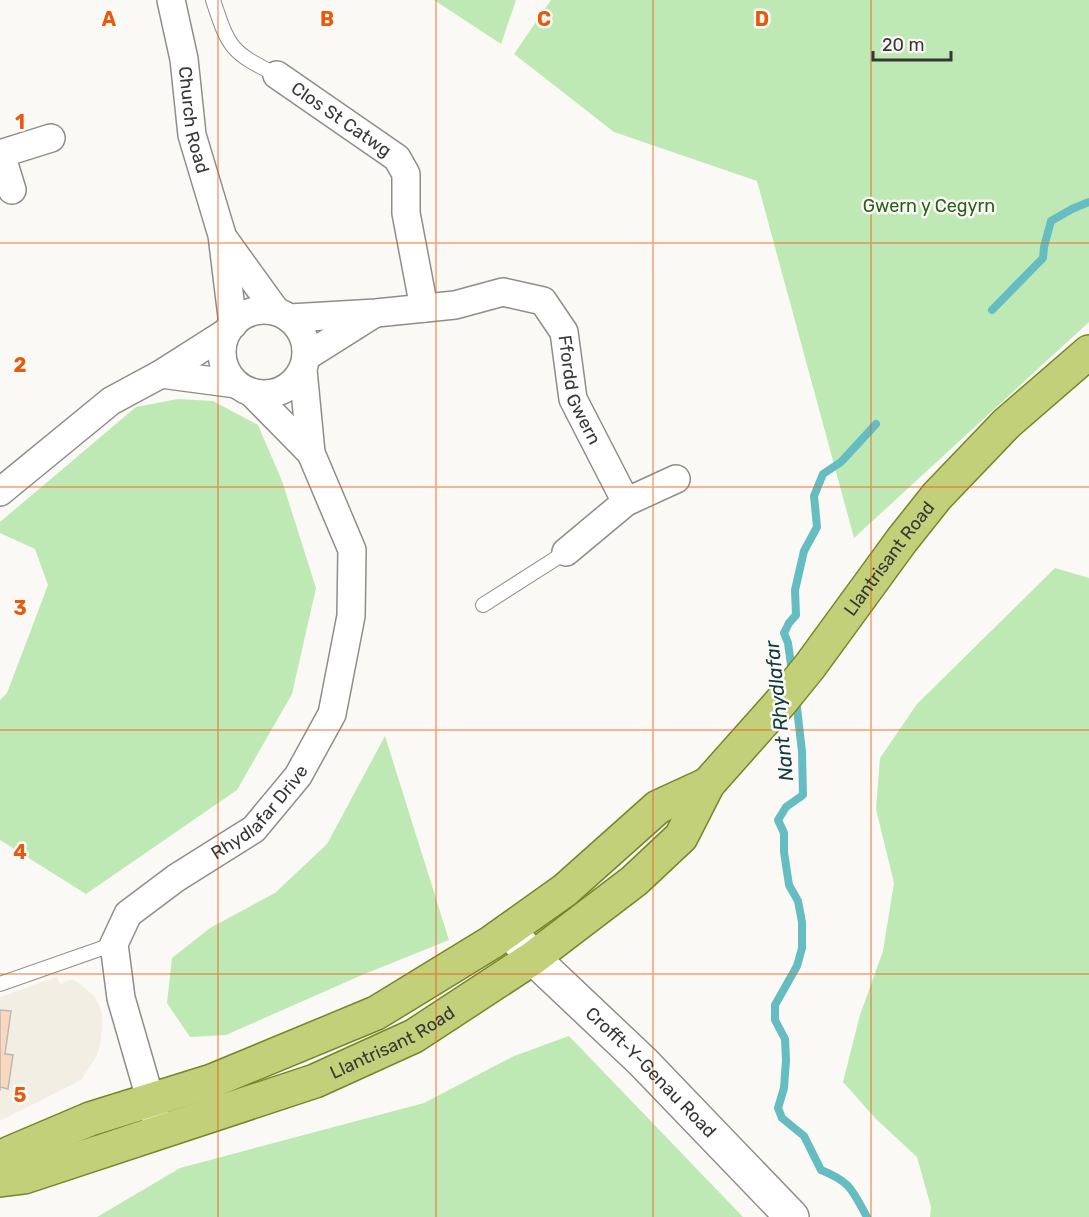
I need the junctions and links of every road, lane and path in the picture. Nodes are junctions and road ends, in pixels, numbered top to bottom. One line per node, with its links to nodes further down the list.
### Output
1 (171, 0): 7 (street, Church Road)
2 (213, 0): 3 (lane)
3 (277, 75): 8 (street, Clos St Catwg)
4 (51, 138): 5 (street)
5 (0, 154): 6 (street)
6 (12, 190)
7 (222, 235): 10 (street, Church Road); 11 (street, Church Road)
8 (424, 308): 9 (street, Ffordd Gwern); 19 (street, Ffordd Gwern)
9 (376, 313): 10 (street, Ffordd Gwern); 13 (street, Ffordd Gwern)
10 (283, 314): 11 (street); 13 (street)
11 (230, 328): 14 (street); 15 (street)
12 (1089, 352): 22 (main road, Llantrisant Road)
13 (305, 363): 15 (street); 16 (street, Rhydlafar Drive)
14 (161, 374): 15 (street); 18 (street)
15 (244, 388): 16 (street, Rhydlafar Drive)
16 (310, 453): 24 (street, Rhydlafar Drive)
17 (676, 479): 19 (street)
18 (0, 492)
19 (626, 502): 20 (street)
20 (567, 552): 21 (lane)
21 (483, 605)
22 (708, 784): 23 (main road, Llantrisant Road); 25 (main road, Llantrisant Road)
23 (509, 930): 25 (street, Crofft-Y-Genau Road); 27 (main road, Llantrisant Road)
24 (114, 944): 26 (lane); 27 (street)
25 (533, 958): 28 (main road, Llantrisant Road); 31 (street, Crofft-Y-Genau Road)
26 (0, 984)
27 (151, 1100): 28 (street); 29 (main road, Llantrisant Road)
28 (161, 1133): 30 (main road, Llantrisant Road)
29 (0, 1159)
30 (0, 1180)
31 (792, 1217)

